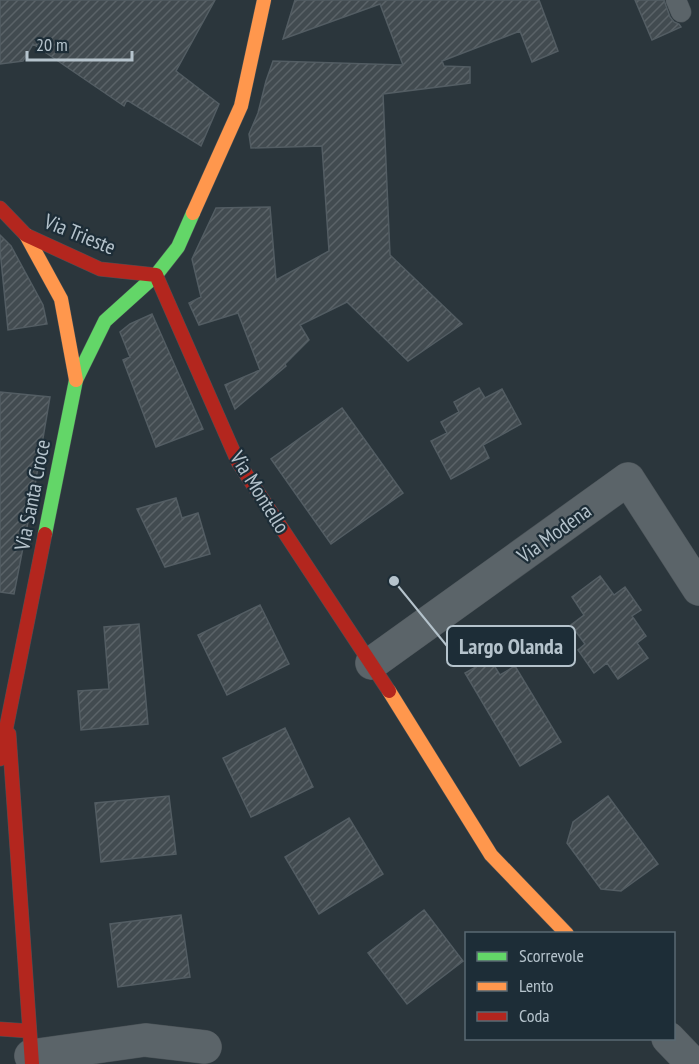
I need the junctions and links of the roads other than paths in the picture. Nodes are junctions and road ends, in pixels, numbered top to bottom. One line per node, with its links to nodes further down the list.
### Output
1 (264, 0): 4 (street)
2 (0, 208): 3 (street, Via Trieste)
3 (26, 235): 4 (street, Via Trieste); 5 (street)
4 (156, 275): 5 (street); 7 (street, Via Montello)
5 (76, 380): 8 (street, Via Santa Croce)
6 (699, 589): 7 (street, Via Modena)
7 (372, 663): 10 (street, Via Montello)
8 (9, 721): 9 (street, Via Santa Croce); 11 (street)
9 (0, 759)
10 (566, 932)
11 (24, 944): 12 (street); 16 (street)
12 (13, 960)
13 (0, 1029): 16 (street)
14 (670, 1040): 17 (street)
15 (205, 1047): 16 (street)
16 (31, 1050)
17 (693, 1064)

